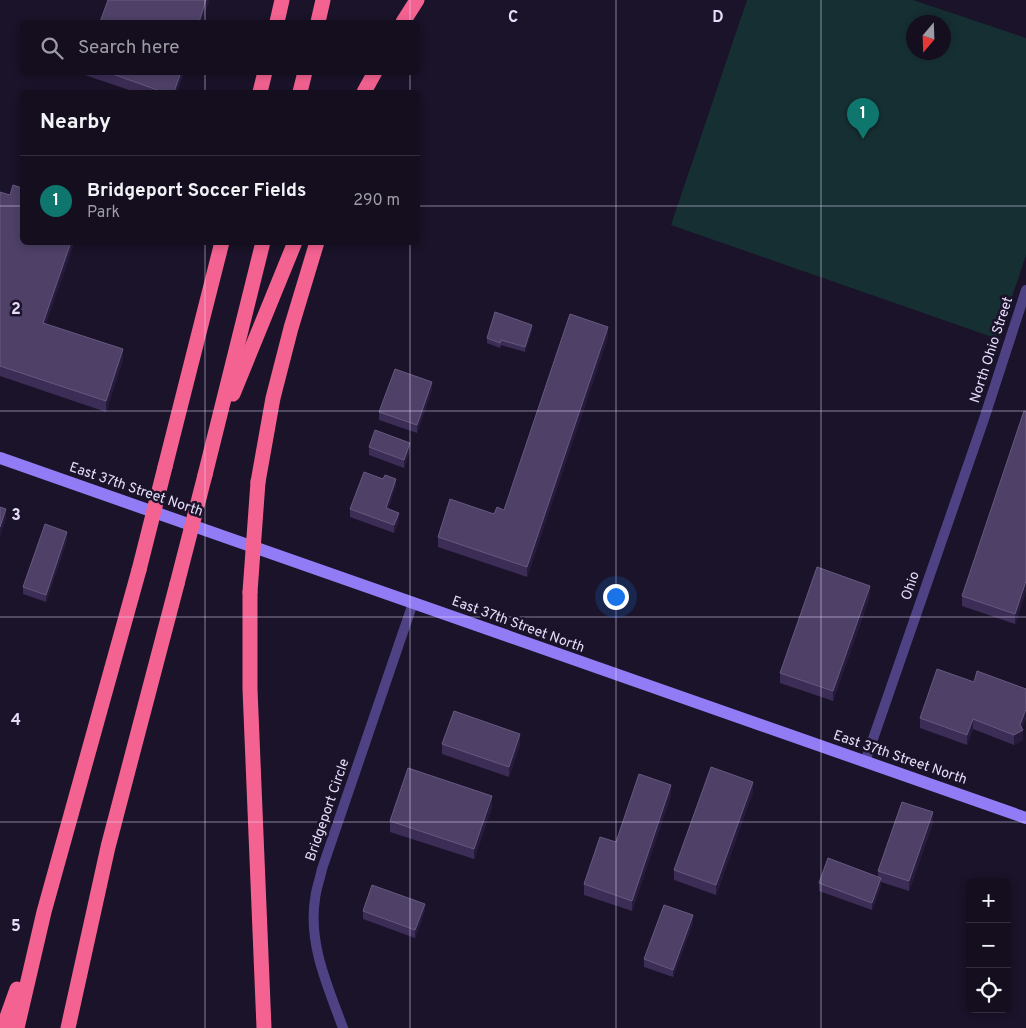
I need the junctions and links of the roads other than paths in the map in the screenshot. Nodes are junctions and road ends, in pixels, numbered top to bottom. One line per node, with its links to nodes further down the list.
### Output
1 (282, 0): 4 (highway)
2 (323, 0): 5 (highway)
3 (418, 0): 6 (highway)
4 (277, 20)
5 (318, 20)
6 (404, 20)
7 (264, 75): 10 (highway)
8 (304, 75): 11 (highway)
9 (374, 75): 12 (highway)
10 (260, 90)
11 (300, 90)
12 (367, 90)
13 (221, 245): 24 (highway, bridge)
14 (262, 245): 19 (highway)
15 (294, 245): 19 (highway)
16 (316, 245): 28 (highway, bridge)
17 (1026, 290): 18 (street, North Ohio Street)
18 (984, 419): 22 (street, Ohio)
19 (213, 444): 27 (highway, bridge)
20 (0, 458): 21 (main road, East 37th Street North)
21 (413, 603): 22 (main road, East 37th Street North); 29 (street, Bridgeport Circle)
22 (865, 762): 23 (main road, East 37th Street North)
23 (1026, 818)
24 (44, 912): 25 (highway); 26 (highway)
25 (3, 1028)
26 (17, 1028)
27 (68, 1028)
28 (264, 1028)
29 (343, 1028)

